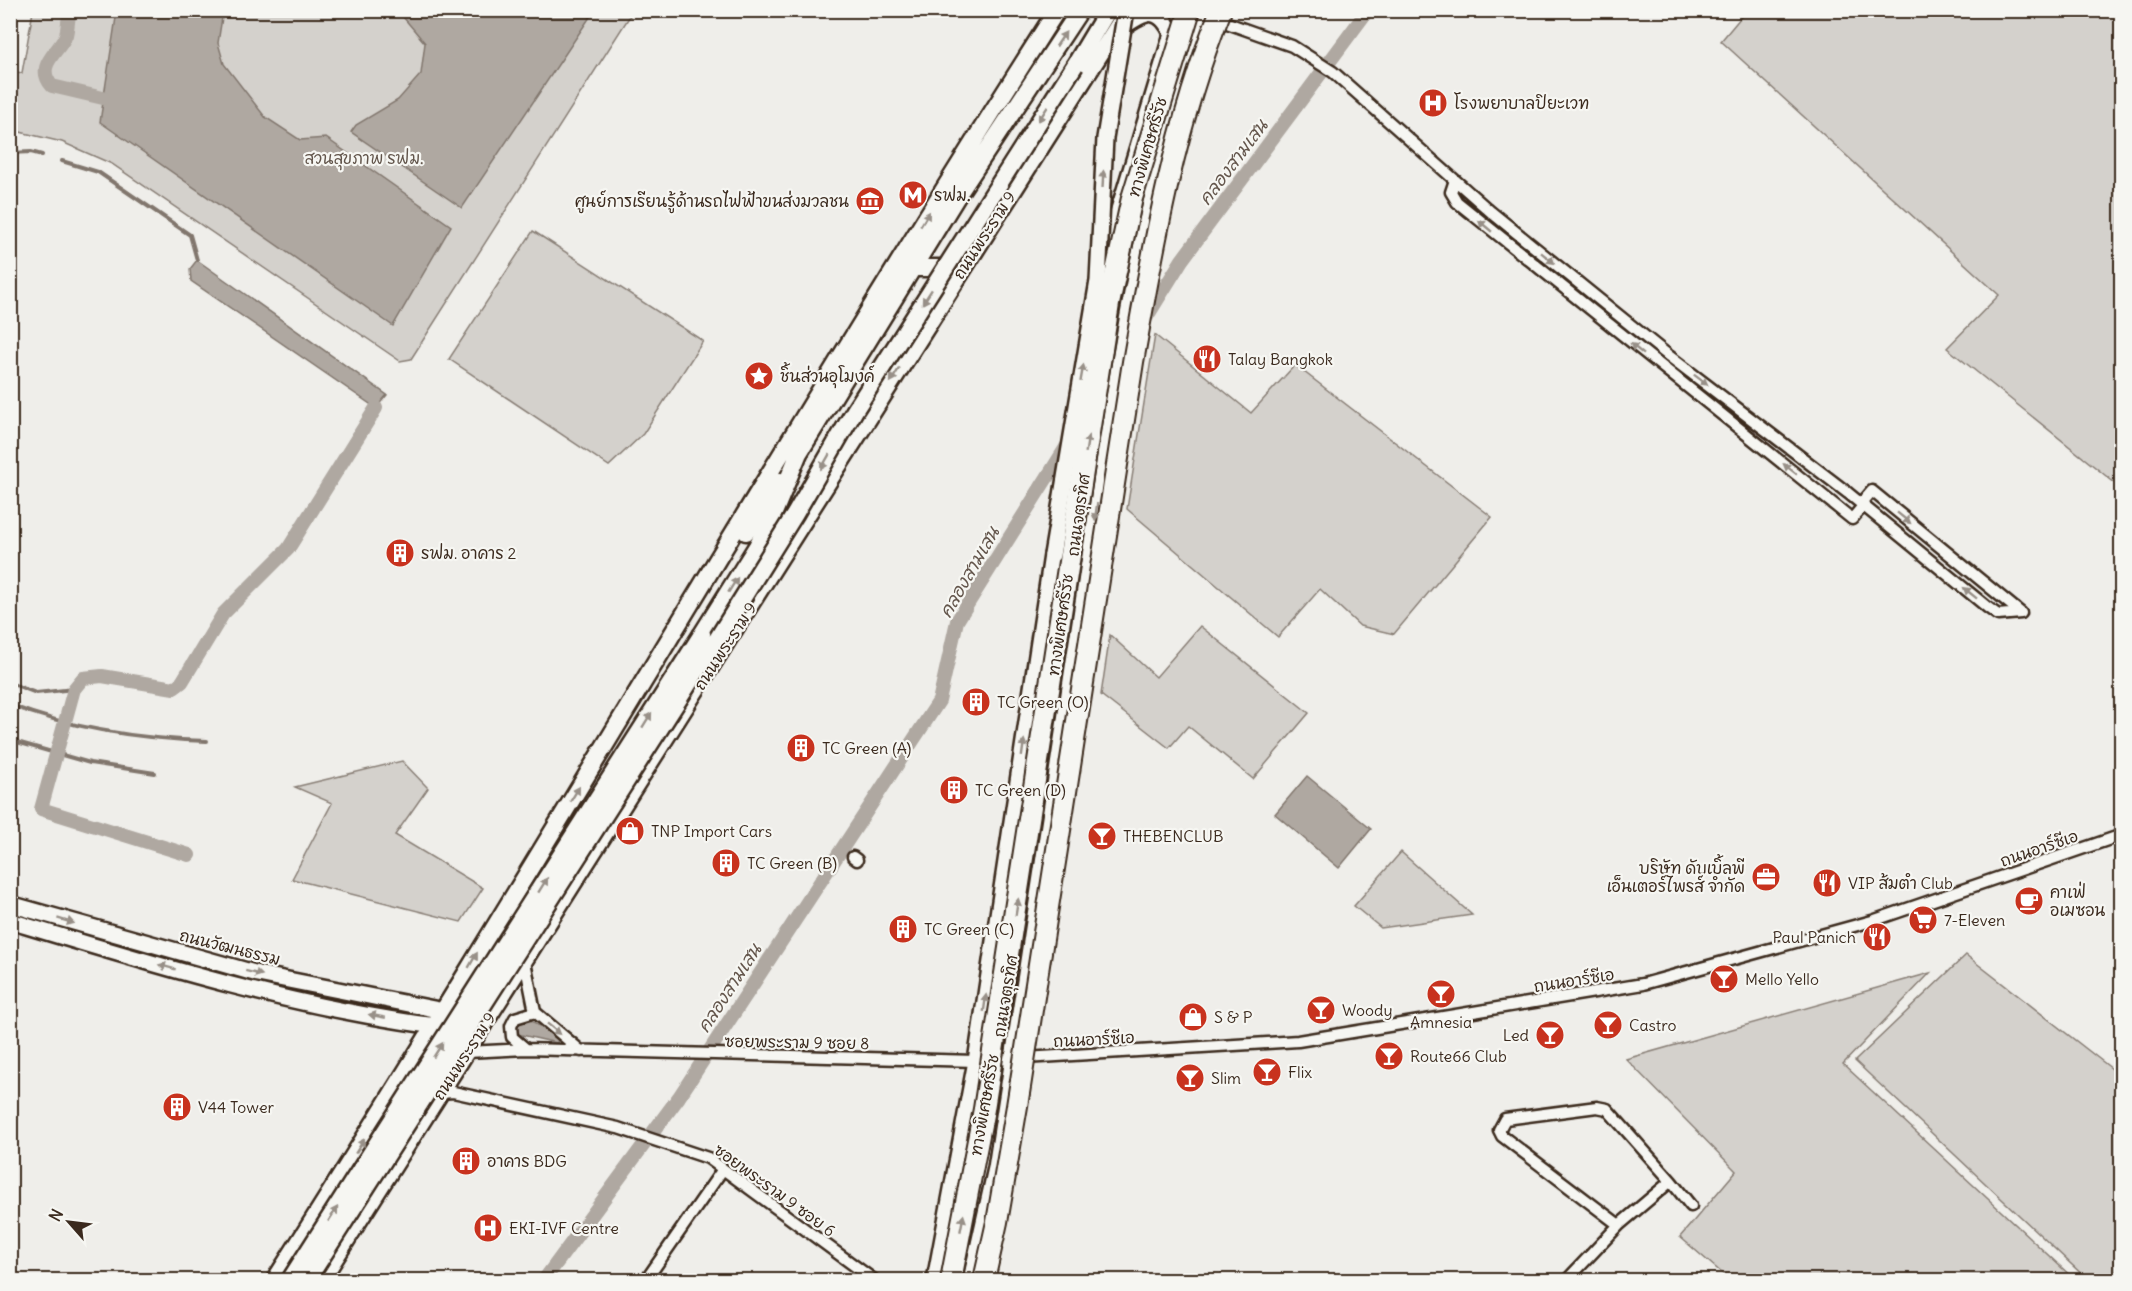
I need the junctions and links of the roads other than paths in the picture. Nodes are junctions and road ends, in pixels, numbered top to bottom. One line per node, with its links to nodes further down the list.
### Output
1 (1058, 10): 8 (main road)
2 (1080, 10): 10 (main road, ถนนพระราม 9, one-way to 2)
3 (1108, 10): 47 (main road, ถนนพระราม 9, one-way to 47, bridge)
4 (1127, 10): 6 (main road, ถนนพระราม 9); 16 (main road, ถนนจตุรทิศ, one-way to 4, bridge)
5 (1206, 12): 7 (main road); 9 (street); 38 (main road, ถนนจตุรทิศ, one-way to 38); 52 (highway, ทางพิเศษศรีรัช, one-way to 5, bridge); 54 (highway, ทางพิเศษศรีรัช, bridge)
6 (1113, 34): 7 (main road); 14 (main road, ถนนพระราม 9)
7 (1172, 34): 16 (main road, bridge)
8 (990, 116): 10 (main road); 26 (main road, one-way to 8)
9 (1455, 180): 12 (street); 13 (street, one-way to 9)
10 (959, 193): 11 (main road, ถนนพระราม 9)
11 (930, 241): 14 (main road); 15 (main road, ถนนพระราม 9)
12 (1530, 243): 13 (street); 18 (street, one-way to 18)
13 (1520, 255): 19 (street, one-way to 13)
14 (964, 266): 17 (main road, ถนนพระราม 9)
15 (913, 268): 17 (main road); 22 (main road, ถนนพระราม 9)
16 (1098, 281): 39 (main road, ถนนจตุรทิศ, one-way to 16, bridge)
17 (948, 290): 30 (main road, ถนนพระราม 9, one-way to 30)
18 (1669, 356): 19 (street); 20 (street, one-way to 20)
19 (1660, 368): 21 (street)
20 (1748, 416): 21 (street); 23 (street)
21 (1738, 428): 24 (street, one-way to 21)
22 (799, 453): 26 (main road); 46 (main road, ถนนพระราม 9, one-way to 22, bridge)
23 (1829, 478): 24 (street); 25 (street)
24 (1819, 491): 25 (street)
25 (1862, 505): 25 (street, one-way to 25)
26 (644, 681): 31 (main road, one-way to 26)
27 (2121, 835): 38 (street, ถนนอาร์ซีเอ)
28 (10, 904): 31 (main road, ถนนวัฒนธรรม, one-way to 31)
29 (10, 921): 34 (main road, ถนนวัฒนธรรม, one-way to 29)
30 (525, 962): 32 (street); 33 (main road, ถนนพระราม 9)
31 (444, 1011): 33 (main road); 34 (main road)
32 (535, 1012): 35 (street); 36 (street, one-way to 36)
33 (484, 1024): 34 (main road); 37 (main road, ถนนพระราม 9)
34 (435, 1026): 45 (main road, one-way to 34)
35 (526, 1049): 36 (street, ซอยพระราม 9 ซอย 8); 37 (street, ซอยพระราม 9 ซอย 8)
36 (581, 1051): 39 (street, ซอยพระราม 9 ซอย 8)
37 (467, 1052): 40 (main road, ถนนพระราม 9)
38 (1013, 1060): 39 (street, ถนนอาร์ซีเอ); 53 (main road, ถนนจตุรทิศ)
39 (976, 1061): 51 (main road, ถนนจตุรทิศ)
40 (441, 1093): 41 (street, ซอยพระราม 9 ซอย 6); 48 (main road, ถนนพระราม 9)
41 (723, 1169): 49 (street); 50 (street, ซอยพระราม 9 ซอย 6)
42 (1671, 1181): 43 (street); 44 (street); 44 (street)
43 (1691, 1206)
44 (1619, 1225): 55 (street)
45 (275, 1281)
46 (290, 1281)
47 (307, 1281)
48 (321, 1281)
49 (646, 1281)
50 (874, 1281)
51 (935, 1281)
52 (951, 1281)
53 (971, 1281)
54 (984, 1281)
55 (1567, 1281)

